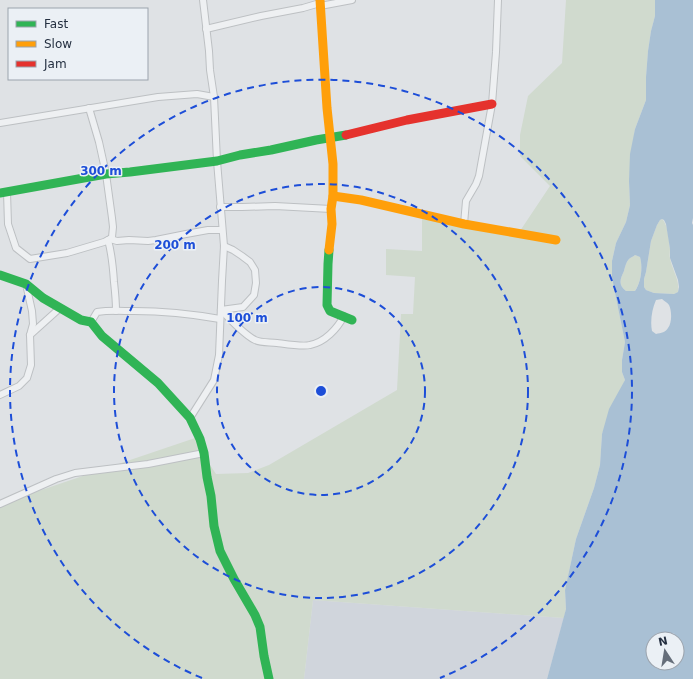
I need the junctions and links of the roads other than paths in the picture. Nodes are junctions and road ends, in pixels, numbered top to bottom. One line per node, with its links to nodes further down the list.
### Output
1 (203, 0): 5 (street)
2 (352, 0): 4 (street)
3 (498, 0): 7 (street)
4 (320, 3): 5 (street); 10 (street)
5 (206, 29): 6 (street)
6 (214, 97): 8 (street); 11 (street)
7 (492, 104): 10 (street); 17 (street)
8 (88, 108): 9 (street); 12 (street)
9 (0, 123)
10 (331, 137): 11 (street); 14 (street)
11 (217, 161): 12 (street); 15 (street)
12 (106, 174): 13 (street); 19 (street)
13 (4, 192): 19 (street)
14 (332, 196): 16 (street); 17 (street)
15 (220, 207): 16 (street); 18 (street)
16 (331, 209): 27 (street)
17 (464, 224): 20 (street)
18 (222, 230): 19 (street); 21 (street)
19 (109, 240): 25 (street)
20 (556, 240)
21 (224, 246): 26 (street); 26 (street)
22 (0, 275): 23 (street)
23 (26, 284): 24 (street); 30 (street)
24 (60, 308): 29 (street); 30 (street)
25 (116, 310): 28 (street); 29 (street)
26 (220, 310): 27 (street); 28 (street)
27 (348, 318)
28 (220, 319): 32 (street)
29 (91, 322): 32 (street)
30 (30, 335): 31 (street)
31 (0, 395)
32 (190, 418): 33 (street)
33 (204, 453): 34 (street); 35 (street)
34 (0, 504)
35 (270, 679)

